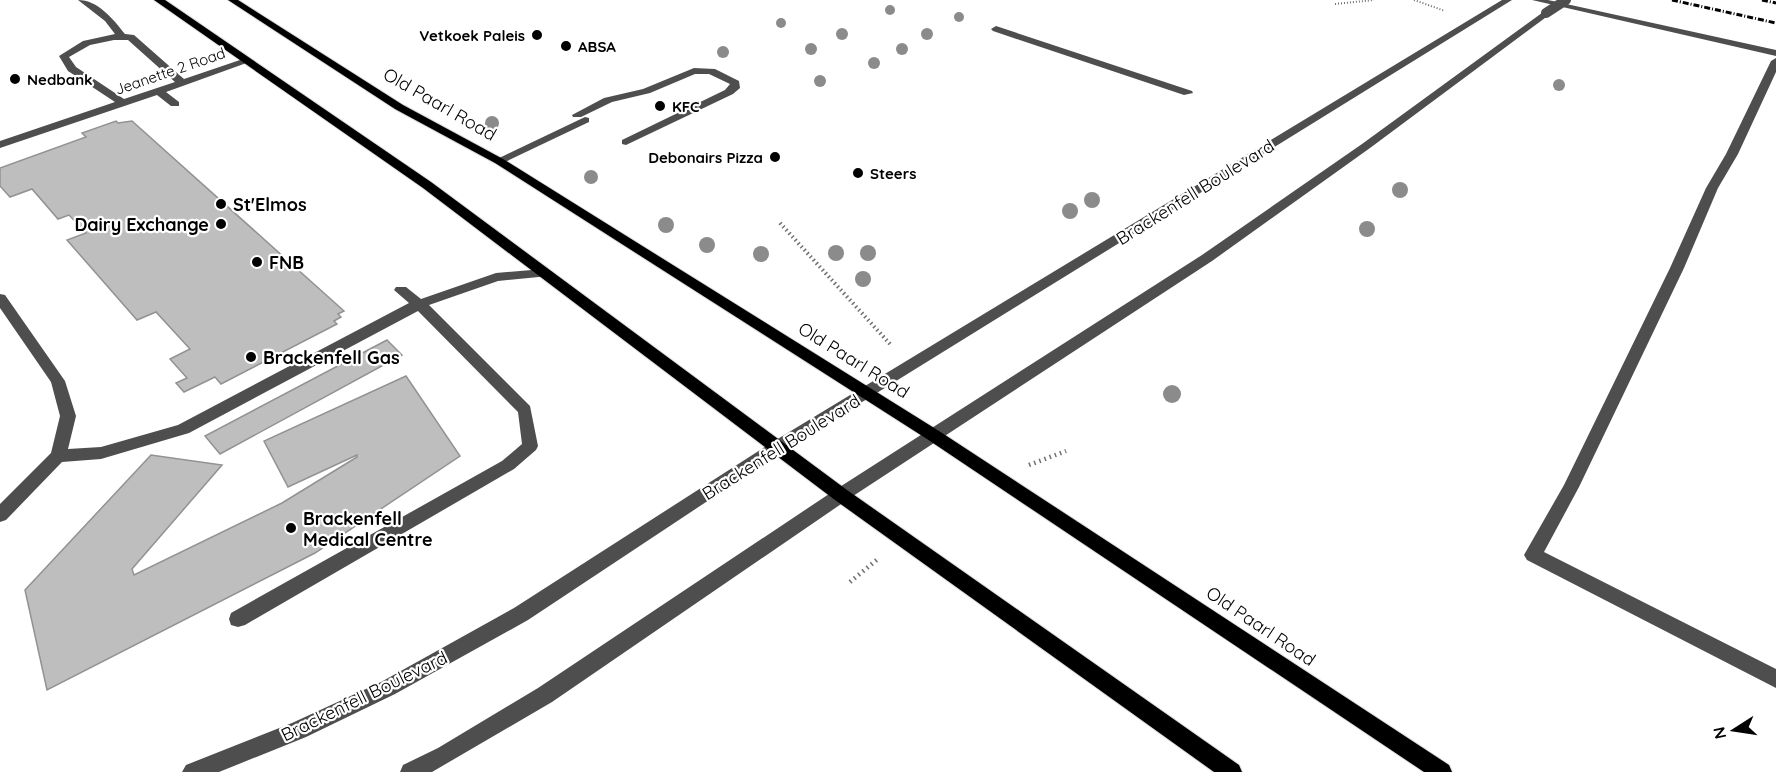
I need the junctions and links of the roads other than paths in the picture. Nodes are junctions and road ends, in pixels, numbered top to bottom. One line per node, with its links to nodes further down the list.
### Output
1 (83, 0): 8 (street)
2 (159, 0): 10 (main road)
3 (232, 0): 19 (main road, Old Paarl Road)
4 (1536, 0): 9 (street)
5 (1566, 0): 25 (street, bridge)
6 (1506, 1): 24 (street, Brackenfell Boulevard)
7 (996, 29): 14 (street)
8 (122, 36): 12 (street); 15 (street)
9 (1776, 53)
10 (247, 60): 12 (street, Jeanette 2 Road); 20 (main road)
11 (1776, 61): 31 (street)
12 (182, 83): 13 (street, Jeanette 2 Road)
13 (159, 91): 15 (street, Jeanette 2 Road); 16 (street)
14 (1188, 93)
15 (123, 103): 18 (street, Jeanette 2 Road)
16 (175, 104)
17 (626, 142): 19 (street)
18 (0, 145)
19 (499, 161): 24 (main road, Old Paarl Road)
20 (543, 273): 23 (street); 26 (main road)
21 (401, 290): 23 (street)
22 (0, 298): 27 (street)
23 (419, 304): 27 (street); 30 (street)
24 (866, 393): 25 (main road, Old Paarl Road); 26 (street, Brackenfell Boulevard)
25 (933, 435): 28 (street); 35 (main road, Old Paarl Road)
26 (777, 447): 28 (main road); 32 (street, Brackenfell Boulevard)
27 (58, 456): 29 (street)
28 (841, 495): 33 (street); 34 (main road)
29 (0, 515)
30 (238, 619)
31 (1776, 679)
32 (193, 772)
33 (410, 772)
34 (1232, 772)
35 (1442, 772)

